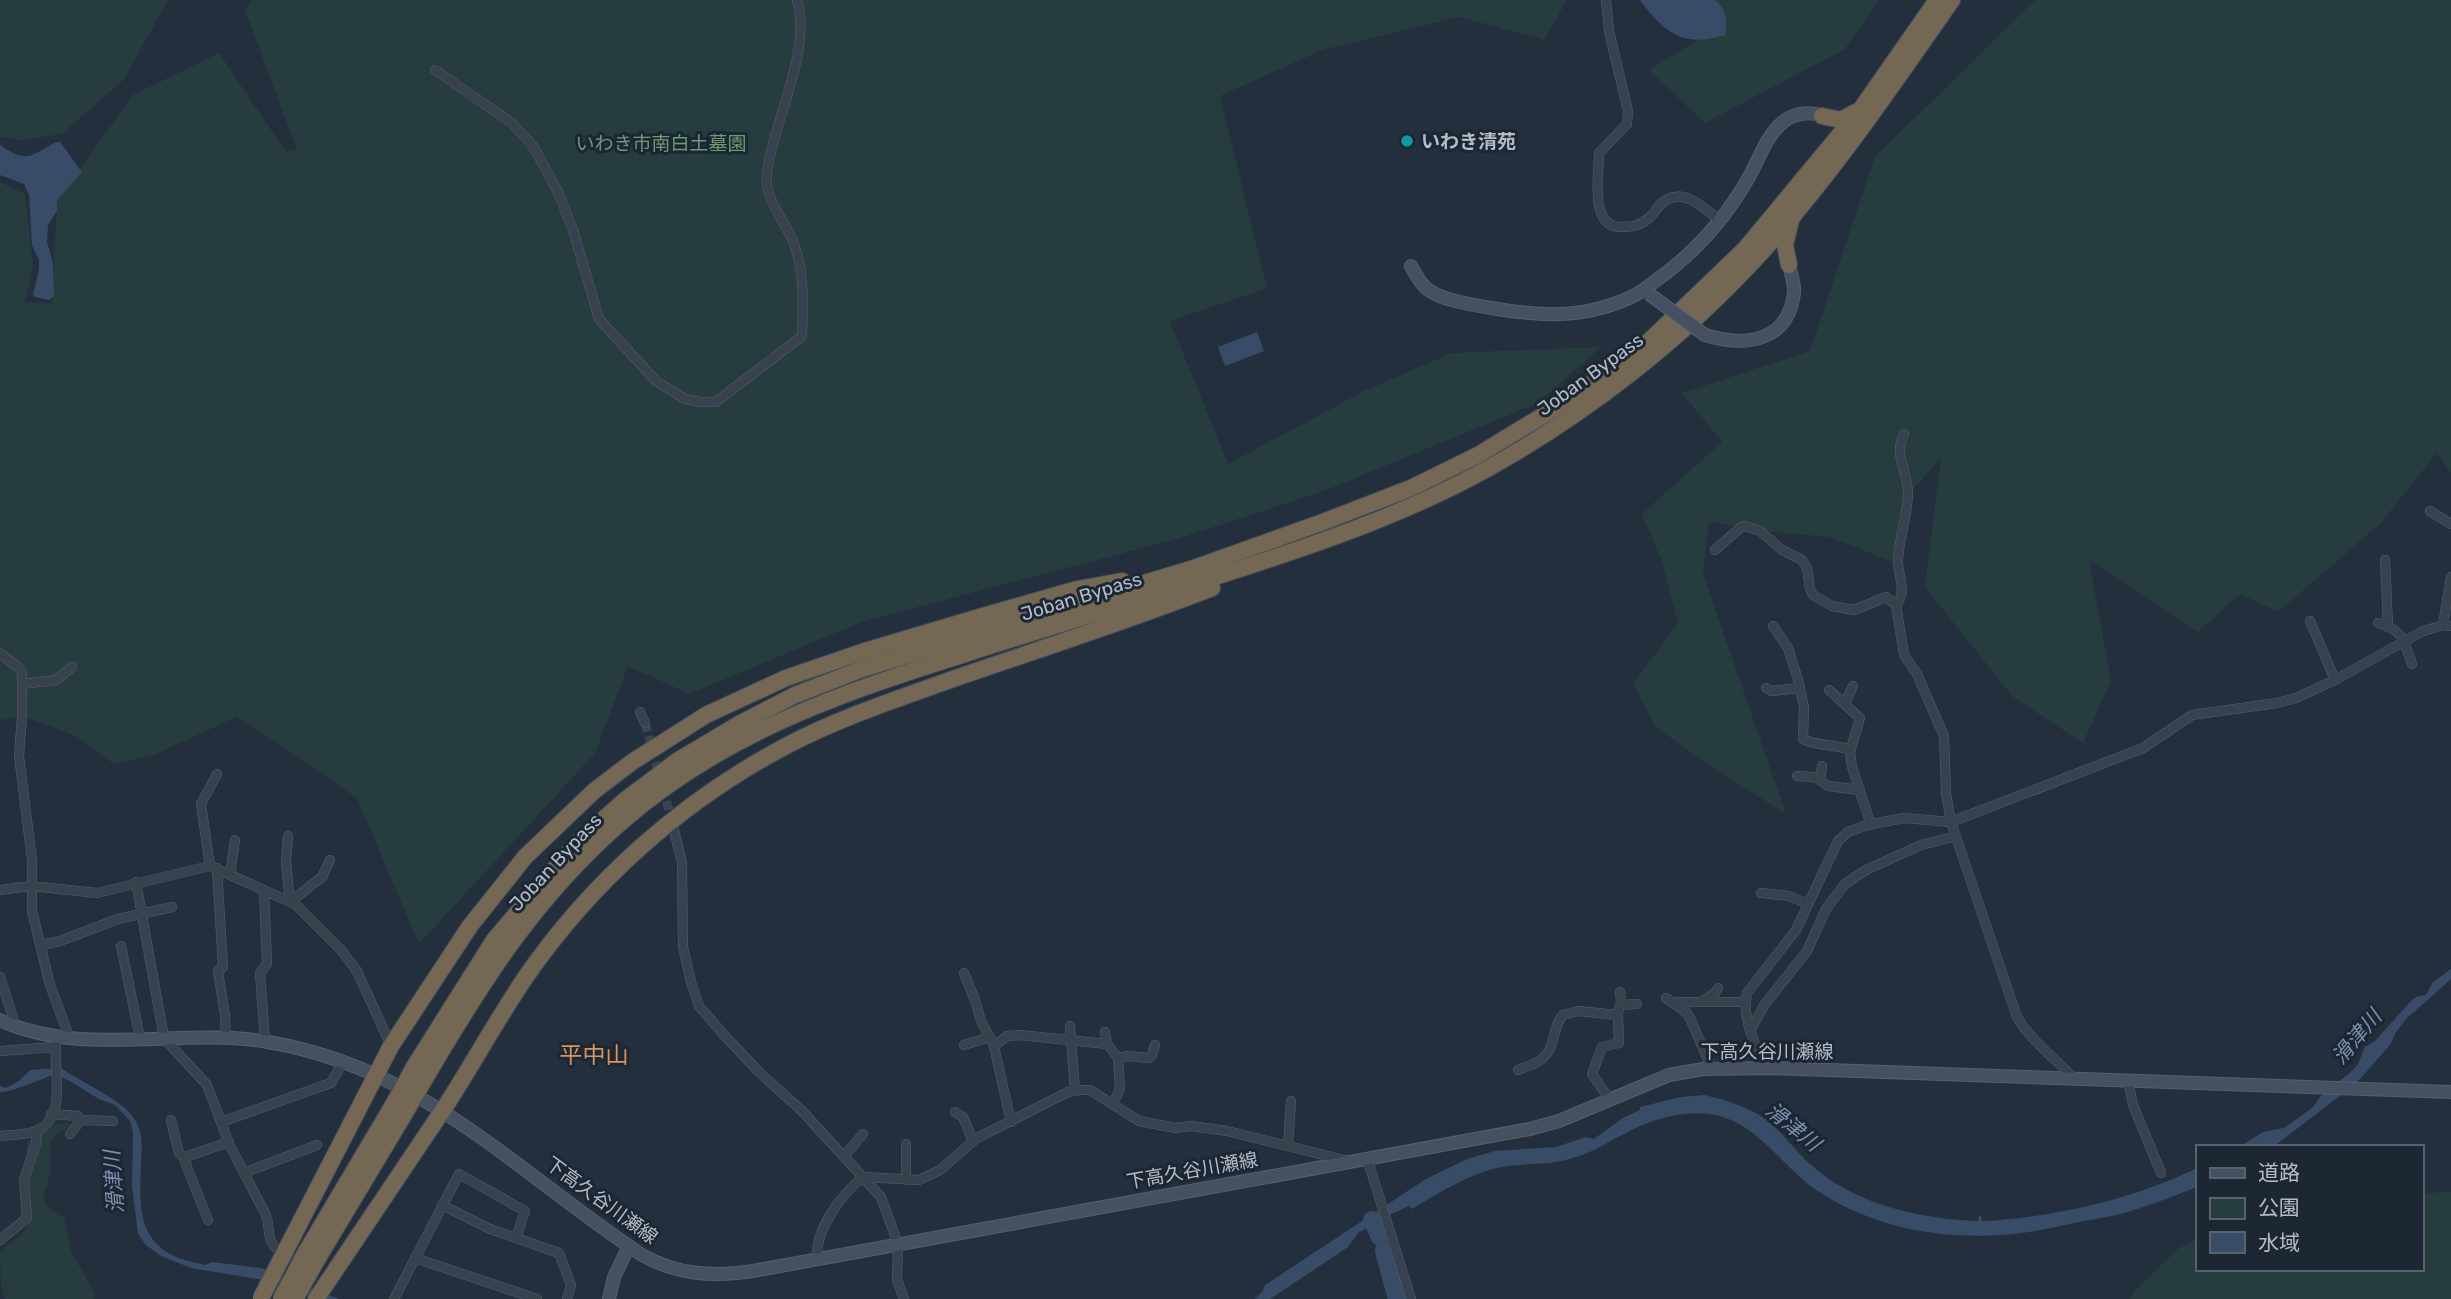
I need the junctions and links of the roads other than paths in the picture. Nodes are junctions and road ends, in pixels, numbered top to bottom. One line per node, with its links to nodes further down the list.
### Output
1 (797, 0): 5 (street)
2 (1606, 0): 10 (street)
3 (1937, 0): 6 (highway, Joban Bypass)
4 (1952, 0): 9 (highway, Joban Bypass)
5 (435, 70)
6 (1861, 108): 7 (highway); 8 (highway, Joban Bypass)
7 (1822, 116): 8 (highway); 10 (main road)
8 (1825, 154): 21 (highway, Joban Bypass)
9 (1793, 215): 11 (highway, Joban Bypass); 12 (highway)
10 (1721, 221): 14 (main road)
11 (1756, 258): 12 (highway); 19 (highway, Joban Bypass)
12 (1789, 265): 14 (main road, bridge)
13 (1411, 266): 14 (main road)
14 (1643, 294)
15 (1904, 434): 23 (street)
16 (2430, 511): 17 (street)
17 (2451, 524)
18 (1715, 550): 23 (street)
19 (1290, 553): 98 (highway, Joban Bypass); 107 (highway)
20 (2385, 560): 27 (street)
21 (1194, 568): 91 (highway); 98 (highway, Joban Bypass)
22 (2451, 576): 28 (street)
23 (1896, 604): 48 (street)
24 (2310, 621): 33 (street)
25 (2378, 623): 27 (street)
26 (1773, 626): 37 (street)
27 (2388, 626): 29 (street)
28 (2447, 626): 29 (street)
29 (2404, 641): 31 (street); 33 (street)
30 (0, 653): 34 (street)
31 (2412, 664)
32 (72, 667): 34 (street)
33 (2335, 680): 48 (street)
34 (22, 684): 58 (street)
35 (1853, 686): 39 (street)
36 (1766, 688): 37 (street)
37 (1800, 688): 42 (street)
38 (1829, 690): 39 (street)
39 (1845, 703): 42 (street)
40 (640, 712): 41 (street)
41 (645, 723)
42 (1851, 750): 47 (street)
43 (1822, 766): 46 (street)
44 (217, 774): 55 (street)
45 (1797, 776): 46 (street)
46 (1820, 779): 47 (street)
47 (1860, 790): 49 (street)
48 (1951, 822): 49 (street); 52 (street)
49 (1871, 825): 63 (street)
50 (674, 830): 124 (street)
51 (288, 835): 62 (street)
52 (1956, 836): 78 (street); 100 (street)
53 (235, 841): 56 (street)
54 (330, 860): 62 (street)
55 (213, 867): 56 (street); 57 (street); 82 (street)
56 (230, 874): 60 (street)
57 (136, 882): 58 (street); 65 (street)
58 (32, 886): 59 (street); 66 (street)
59 (0, 890)
60 (264, 891): 62 (street); 85 (street)
61 (1760, 893): 63 (street)
62 (290, 902): 91 (street)
63 (1808, 904): 72 (street)
64 (172, 907): 65 (street)
65 (141, 913): 66 (street); 81 (street)
66 (41, 945): 83 (street)
67 (121, 946): 80 (street)
68 (964, 973): 86 (street)
69 (0, 977): 76 (street)
70 (1718, 988): 74 (street)
71 (1620, 992): 75 (street)
72 (1744, 1002): 74 (street); 78 (street)
73 (1637, 1003): 75 (street)
74 (1702, 1003): 95 (street)
75 (1619, 1010): 97 (street); 104 (street)
76 (5, 1023): 88 (main road, 下高久谷川瀬線)
77 (1070, 1026): 84 (street)
78 (1751, 1029): 96 (street)
79 (1105, 1032): 87 (street)
80 (140, 1038): 81 (main road, 下高久谷川瀬線); 83 (main road, 下高久谷川瀬線)
81 (164, 1038): 82 (main road, 下高久谷川瀬線); 113 (street)
82 (226, 1038): 85 (main road, 下高久谷川瀬線)
83 (70, 1039): 88 (main road, 下高久谷川瀬線)
84 (1070, 1039): 86 (street); 87 (street); 102 (street)
85 (265, 1041): 94 (main road, 下高久谷川瀬線)
86 (992, 1042): 89 (street); 114 (street)
87 (1107, 1044): 93 (street)
88 (55, 1045): 92 (street); 109 (street)
89 (964, 1045)
90 (1154, 1045): 93 (street)
91 (391, 1046): 99 (highway)
92 (0, 1051)
93 (1118, 1058): 106 (street)
94 (344, 1060): 99 (main road, 下高久谷川瀬線); 113 (street)
95 (1712, 1069): 96 (main road, 下高久谷川瀬線); 104 (main road, 下高久谷川瀬線)
96 (1765, 1069): 100 (main road, 下高久谷川瀬線)
97 (1518, 1070)
98 (420, 1072): 138 (highway, Joban Bypass, bridge)
99 (376, 1074): 107 (main road, 下高久谷川瀬線); 141 (highway, bridge)
100 (2073, 1078): 101 (main road, 下高久谷川瀬線)
101 (2128, 1080): 103 (main road, 下高久谷川瀬線); 129 (street)
102 (1075, 1091): 106 (street); 114 (street)
103 (2451, 1092)
104 (1610, 1100): 125 (main road, 下高久谷川瀬線)
105 (1291, 1101): 123 (street)
106 (1113, 1104): 123 (street)
107 (443, 1110): 137 (main road, 下高久谷川瀬線); 144 (highway)
108 (955, 1112): 119 (street)
109 (51, 1114): 110 (street); 115 (street)
110 (81, 1120): 112 (street); 116 (street)
111 (171, 1120): 126 (street)
112 (113, 1121)
113 (221, 1122): 120 (street)
114 (1011, 1122): 119 (street)
115 (37, 1130): 118 (street); 135 (street)
116 (70, 1134)
117 (863, 1134): 124 (street)
118 (0, 1136)
119 (973, 1141): 131 (street)
120 (229, 1142): 126 (street); 128 (street)
121 (906, 1144): 131 (street)
122 (317, 1145): 128 (street)
123 (1288, 1146): 127 (street)
124 (844, 1156): 130 (street)
125 (1367, 1158): 127 (main road, 下高久谷川瀬線); 150 (street)
126 (186, 1160): 133 (street)
127 (1350, 1162): 136 (main road, 下高久谷川瀬線)
128 (244, 1172): 144 (street)
129 (2161, 1173)
130 (863, 1177): 131 (street); 136 (street); 140 (street)
131 (906, 1180)
132 (442, 1205): 134 (street); 134 (street); 139 (street)
133 (208, 1220)
134 (516, 1238): 147 (street)
135 (0, 1240)
136 (898, 1244): 140 (main road, 下高久谷川瀬線); 149 (street)
137 (629, 1246): 140 (main road, 下高久谷川瀬線); 148 (main road)
138 (313, 1254): 142 (highway, Joban Bypass, bridge); 143 (highway, Joban Bypass, bridge)
139 (415, 1258): 145 (street); 146 (street)
140 (817, 1259)
141 (261, 1299)
142 (281, 1299)
143 (295, 1299)
144 (315, 1299)
145 (394, 1299)
146 (537, 1299)
147 (567, 1299)
148 (609, 1299)
149 (904, 1299)
150 (1411, 1299)

